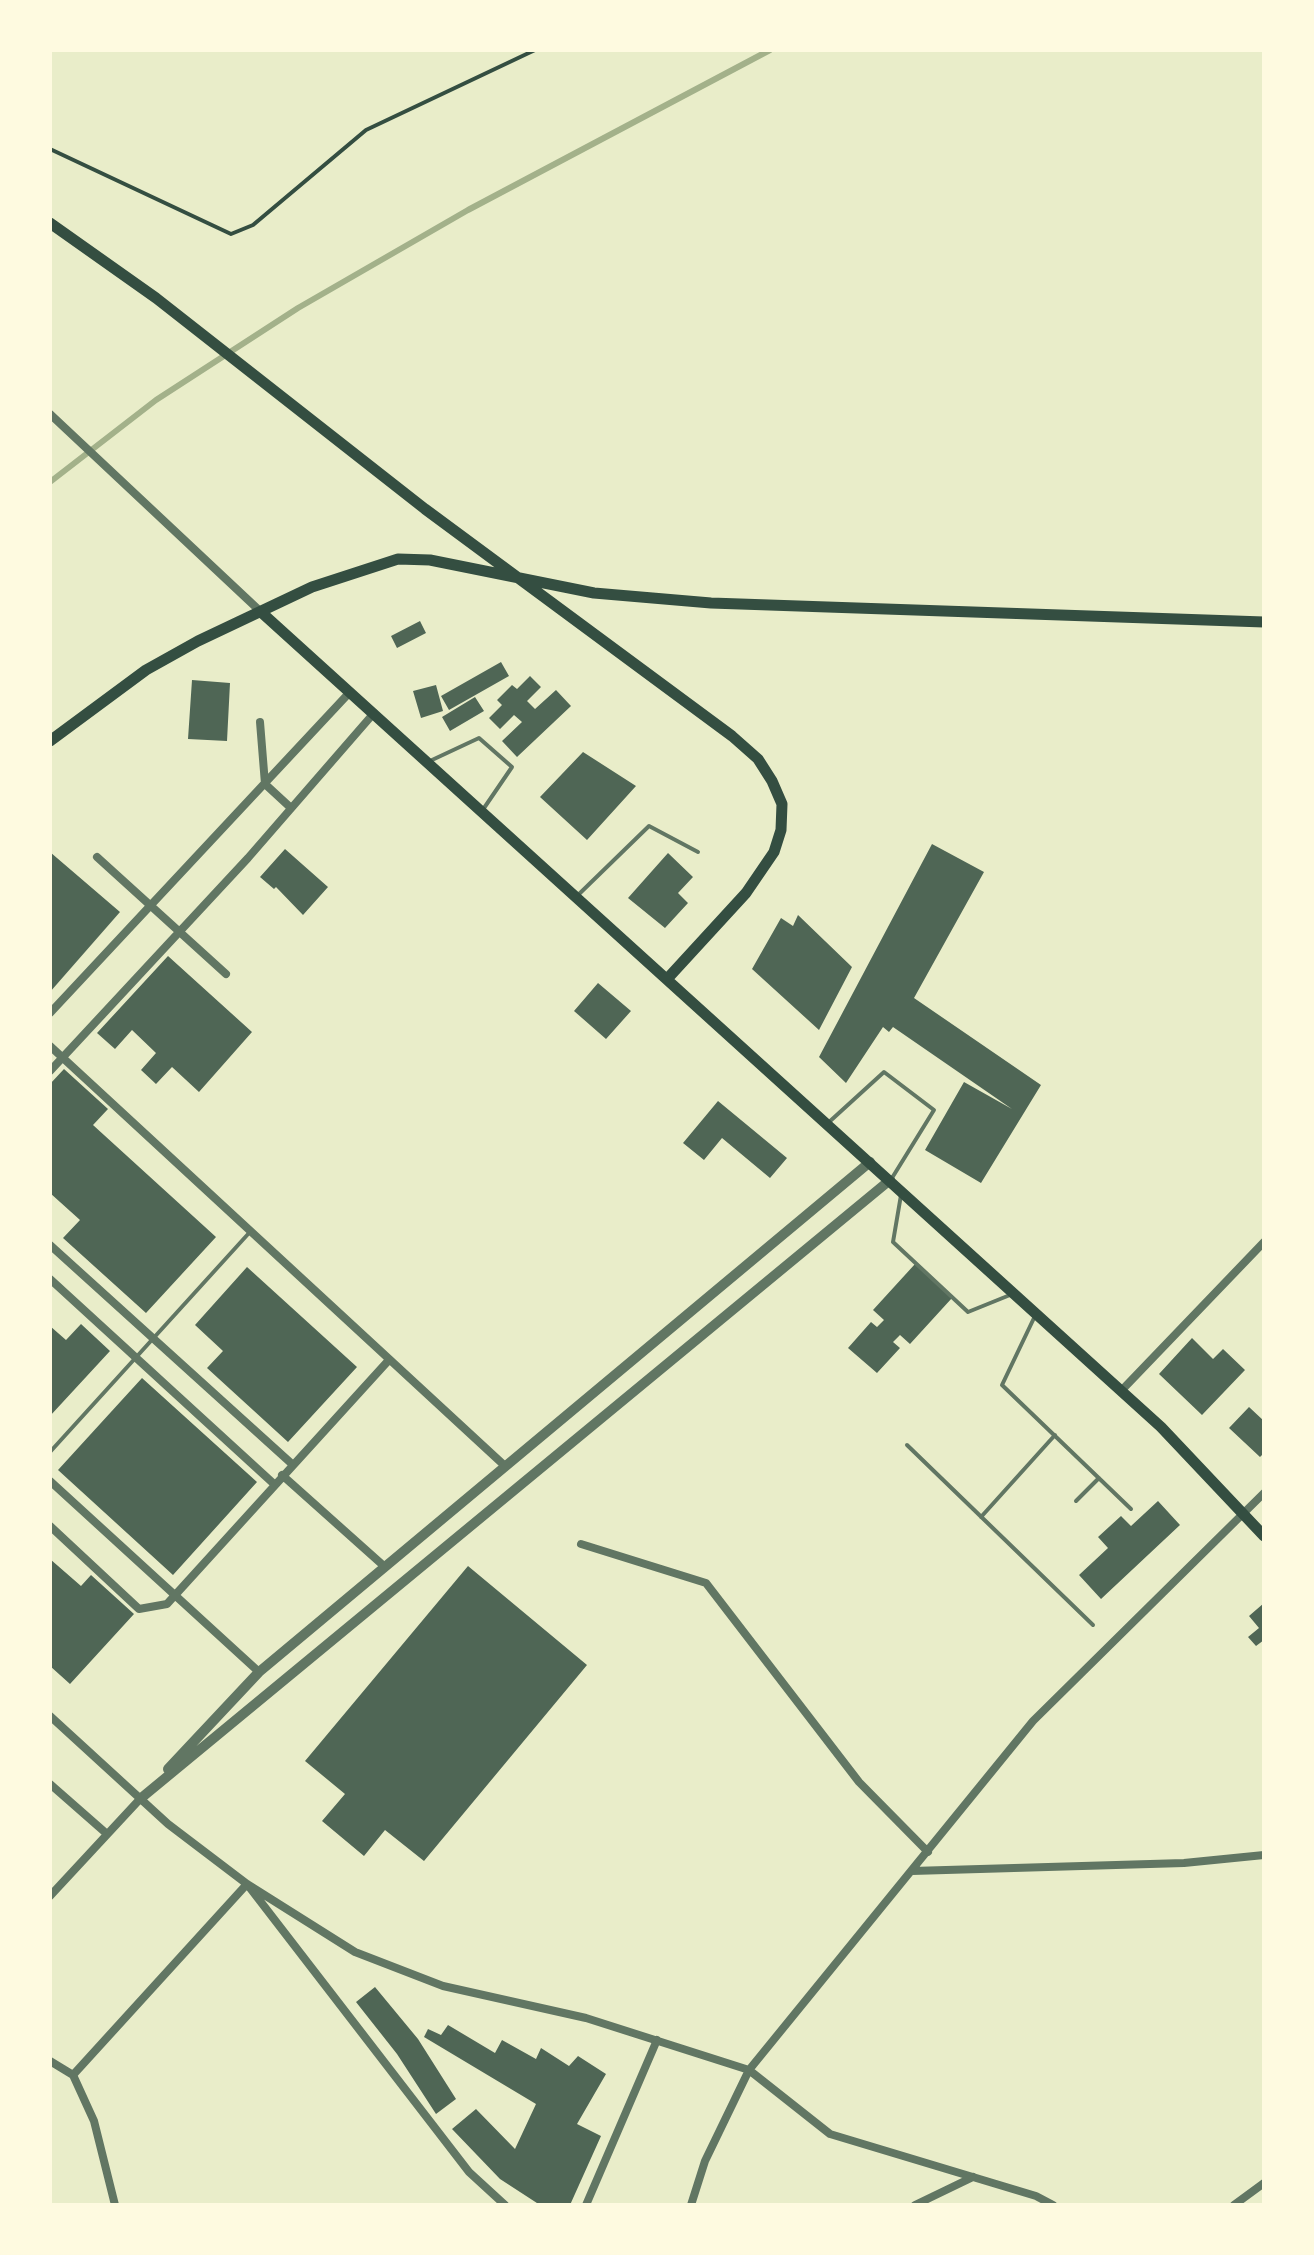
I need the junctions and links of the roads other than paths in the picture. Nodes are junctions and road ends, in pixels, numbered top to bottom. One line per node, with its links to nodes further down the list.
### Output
1 (52, 226): 19 (main road)
2 (50, 414): 3 (street)
3 (262, 612): 4 (main road); 5 (main road); 8 (main road)
4 (1264, 622)
5 (350, 692): 6 (main road); 10 (street)
6 (374, 714): 9 (main road); 11 (street)
7 (260, 722): 10 (street)
8 (50, 741)
9 (428, 762): 12 (main road); 12 (lane)
10 (264, 784): 11 (street); 16 (street)
11 (291, 808): 17 (street)
12 (482, 811): 15 (main road)
13 (698, 852): 15 (lane)
14 (98, 856): 16 (street)
15 (578, 896): 19 (main road)
16 (151, 905): 17 (street); 20 (street)
17 (180, 931): 18 (street); 22 (street)
18 (226, 974)
19 (668, 978): 24 (main road)
20 (50, 1014)
21 (50, 1046): 22 (street)
22 (62, 1058): 23 (street); 28 (street)
23 (50, 1071)
24 (828, 1123): 25 (main road); 26 (lane)
25 (870, 1162): 26 (main road); 42 (street)
26 (890, 1180): 27 (main road); 61 (street)
27 (902, 1191): 32 (main road); 32 (lane)
28 (250, 1232): 34 (lane); 36 (street)
29 (1264, 1242): 37 (street)
30 (50, 1245): 34 (street)
31 (50, 1279): 35 (street)
32 (1014, 1293): 33 (main road)
33 (1036, 1313): 37 (main road); 38 (lane)
34 (153, 1338): 35 (lane); 41 (street)
35 (136, 1358): 40 (lane); 46 (street)
36 (388, 1361): 41 (street); 42 (street)
37 (1122, 1391): 50 (main road)
38 (1055, 1436): 44 (lane); 51 (lane)
39 (907, 1445): 51 (lane)
40 (50, 1452)
41 (292, 1464): 43 (street)
42 (505, 1466): 55 (street)
43 (282, 1475): 46 (street); 55 (street)
44 (1099, 1478): 48 (lane); 49 (lane)
45 (50, 1481): 56 (street)
46 (274, 1484): 56 (street)
47 (1264, 1493): 50 (street)
48 (1076, 1501)
49 (1131, 1509)
50 (1244, 1512): 53 (main road); 63 (street)
51 (981, 1517): 57 (lane)
52 (50, 1526): 56 (street)
53 (1264, 1536)
54 (580, 1544): 63 (street)
55 (385, 1567): 58 (street)
56 (175, 1595): 58 (street)
57 (1093, 1626)
58 (259, 1672): 61 (street)
59 (50, 1716): 61 (street)
60 (50, 1784): 62 (street)
61 (140, 1799): 62 (street); 66 (street)
62 (108, 1834): 67 (street)
63 (928, 1852): 65 (street)
64 (1264, 1854): 65 (street)
65 (912, 1871): 70 (street)
66 (247, 1884): 68 (street); 71 (street); 75 (street)
67 (50, 1896)
68 (657, 2040): 70 (street); 76 (street)
69 (50, 2061): 71 (street)
70 (749, 2070): 72 (street); 77 (street)
71 (72, 2075): 74 (street)
72 (973, 2177): 78 (street); 79 (street)
73 (1264, 2183): 80 (street)
74 (115, 2205)
75 (505, 2205)
76 (586, 2205)
77 (692, 2205)
78 (915, 2205)
79 (1053, 2205)
80 (1234, 2205)

